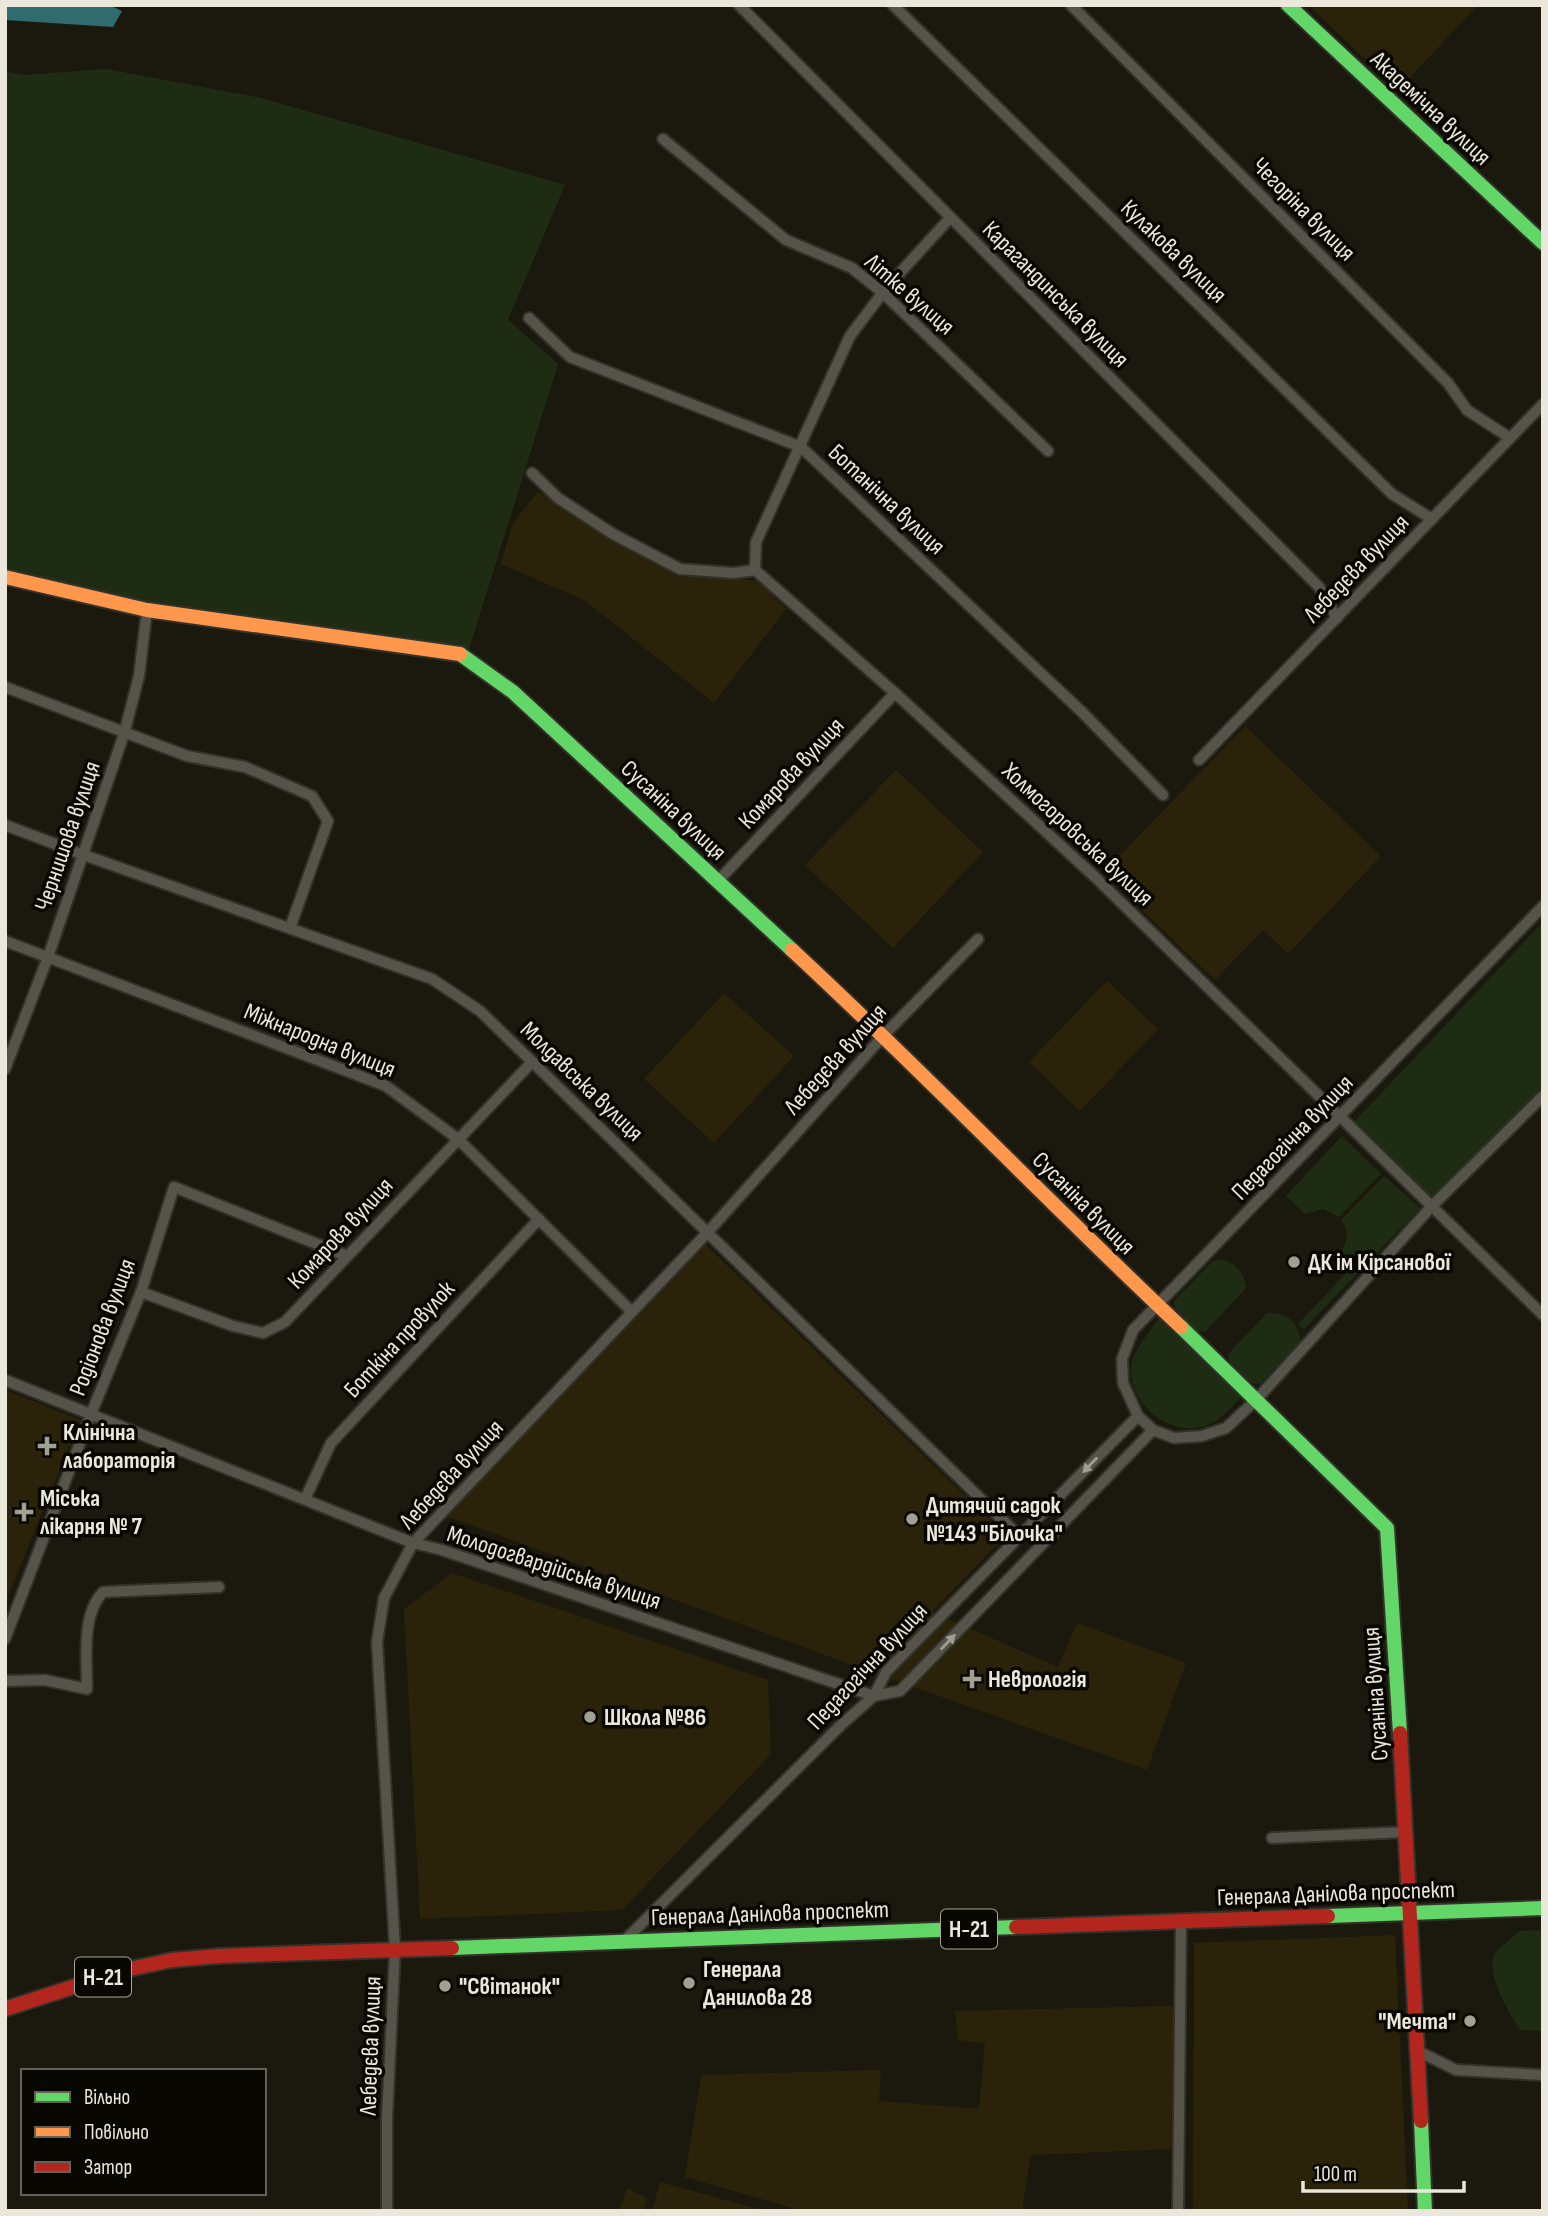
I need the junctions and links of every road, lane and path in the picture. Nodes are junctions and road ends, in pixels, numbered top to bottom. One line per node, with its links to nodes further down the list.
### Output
1 (738, 5): 6 (street, Карагандинська вулиця)
2 (893, 5): 15 (street, Кулакова вулиця)
3 (1071, 5): 11 (street, Чегоріна вулиця)
4 (1288, 5): 7 (street, Академічна вулиця)
5 (663, 139): 8 (street, Літке вулиця)
6 (950, 218): 8 (street); 19 (street, Карагандинська вулиця)
7 (1543, 243)
8 (883, 293): 12 (street); 13 (street, Літке вулиця)
9 (529, 318): 12 (street, Ботанічна вулиця)
10 (1543, 404): 11 (street, Лебедєва вулиця)
11 (1510, 438): 15 (street, Лебедєва вулиця)
12 (801, 447): 16 (street); 24 (street, Ботанічна вулиця)
13 (1048, 450)
14 (532, 473): 16 (street)
15 (1432, 519): 19 (street, Лебедєва вулиця)
16 (755, 570): 21 (street, Холмогоровська вулиця)
17 (5, 578): 18 (street)
18 (147, 610): 22 (street, Чернишова вулиця); 27 (street, Сусаніна вулиця)
19 (1337, 618): 23 (street, Лебедєва вулиця)
20 (5, 688): 22 (street)
21 (895, 693): 27 (street, Комарова вулиця); 37 (street, Холмогоровська вулиця)
22 (124, 734): 26 (street, Чернишова вулиця); 29 (street)
23 (1199, 760)
24 (1163, 795)
25 (5, 825): 26 (street, Молдавська вулиця)
26 (84, 855): 29 (street, Молдавська вулиця); 32 (street, Чернишова вулиця)
27 (718, 881): 33 (street, Сусаніна вулиця)
28 (1543, 906): 37 (street, Педагогічна вулиця)
29 (290, 928): 34 (street, Молдавська вулиця)
30 (978, 939): 33 (street, Лебедєва вулиця)
31 (5, 942): 32 (street, Міжнародна вулиця)
32 (48, 957): 35 (street, Чернишова вулиця); 38 (street, Міжнародна вулиця)
33 (884, 1035): 41 (street, Лебедєва вулиця); 44 (street, Сусаніна вулиця)
34 (532, 1062): 38 (street, Комарова вулиця); 41 (street, Молдавська вулиця)
35 (5, 1069)
36 (1543, 1096): 39 (street)
37 (1339, 1118): 39 (street, Холмогоровська вулиця); 44 (street, Педагогічна вулиця)
38 (458, 1139): 40 (street, Міжнародна вулиця); 42 (street, Комарова вулиця)
39 (1432, 1206): 46 (street, Холмогоровська вулиця); 48 (street)
40 (539, 1219): 45 (street, Міжнародна вулиця); 52 (street, Боткіна провулок)
41 (707, 1233): 45 (street, Лебедєва вулиця); 53 (street, Молдавська вулиця)
42 (346, 1256): 43 (street, Комарова вулиця); 43 (street, Родіонова вулиця)
43 (141, 1292): 49 (street, Родіонова вулиця)
44 (1158, 1306): 48 (street, Сусаніна вулиця); 50 (street, Педагогічна вулиця)
45 (632, 1312): 54 (street, Лебедєва вулиця)
46 (1543, 1315)
47 (5, 1380): 49 (street, Молодогвардійська вулиця)
48 (1256, 1400): 51 (street); 60 (street, Сусаніна вулиця)
49 (91, 1414): 52 (street, Молодогвардійська вулиця); 56 (street, Родіонова вулиця)
50 (1138, 1416): 51 (street, Педагогічна вулиця); 53 (street, Педагогічна вулиця, one-way to 53)
51 (1153, 1430): 58 (street, Педагогічна вулиця, one-way to 51)
52 (305, 1499): 54 (street, Молодогвардійська вулиця)
53 (1020, 1537): 59 (street, Педагогічна вулиця)
54 (413, 1543): 59 (street, Молодогвардійська вулиця); 66 (street, Лебедєва вулиця)
55 (219, 1587): 57 (street)
56 (5, 1639)
57 (5, 1681)
58 (900, 1691): 59 (street, Молодогвардійська вулиця)
59 (874, 1696): 65 (street, Педагогічна вулиця)
60 (1406, 1832): 61 (street); 63 (street, Сусаніна вулиця)
61 (1272, 1838)
62 (1543, 1908): 63 (street, Генерала Данілова проспект / Н-21)
63 (1411, 1913): 64 (street, Генерала Данілова проспект / Н-21); 68 (street, Сусаніна вулиця)
64 (1181, 1921): 65 (street, Генерала Данілова проспект / Н-21); 71 (street)
65 (624, 1941): 66 (street, Генерала Данілова проспект / Н-21)
66 (395, 1949): 67 (street, Генерала Данілова проспект / Н-21); 70 (street, Лебедєва вулиця)
67 (5, 2009)
68 (1418, 2051): 69 (street); 72 (street, Сусаніна вулиця)
69 (1543, 2074)
70 (387, 2211)
71 (1178, 2211)
72 (1425, 2211)

